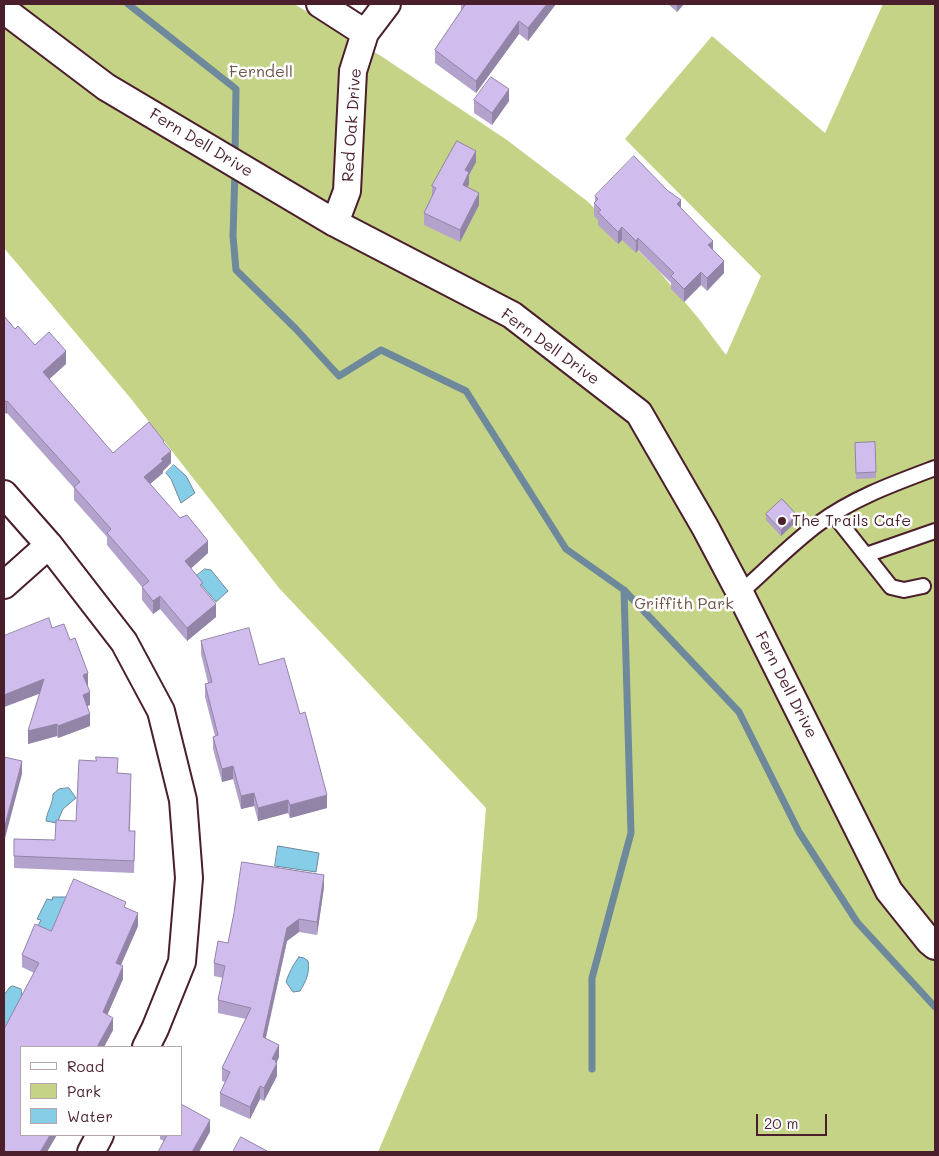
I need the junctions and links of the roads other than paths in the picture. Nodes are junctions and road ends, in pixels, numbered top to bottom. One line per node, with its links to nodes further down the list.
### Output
1 (320, 4): 4 (street)
2 (387, 4): 4 (street, Red Oak Drive)
3 (4, 10): 5 (street, Fern Dell Drive)
4 (366, 33): 5 (street, Red Oak Drive)
5 (335, 223): 14 (street, Fern Dell Drive)
6 (935, 468): 8 (lane)
7 (4, 494): 10 (street)
8 (834, 515): 11 (lane); 14 (lane)
9 (935, 531): 11 (lane)
10 (49, 545): 12 (street); 16 (street)
11 (866, 555): 13 (lane)
12 (4, 585)
13 (923, 586)
14 (740, 593): 15 (street, Fern Dell Drive)
15 (935, 946)
16 (146, 1046)
17 (99, 1136): 18 (street)
18 (91, 1152)

